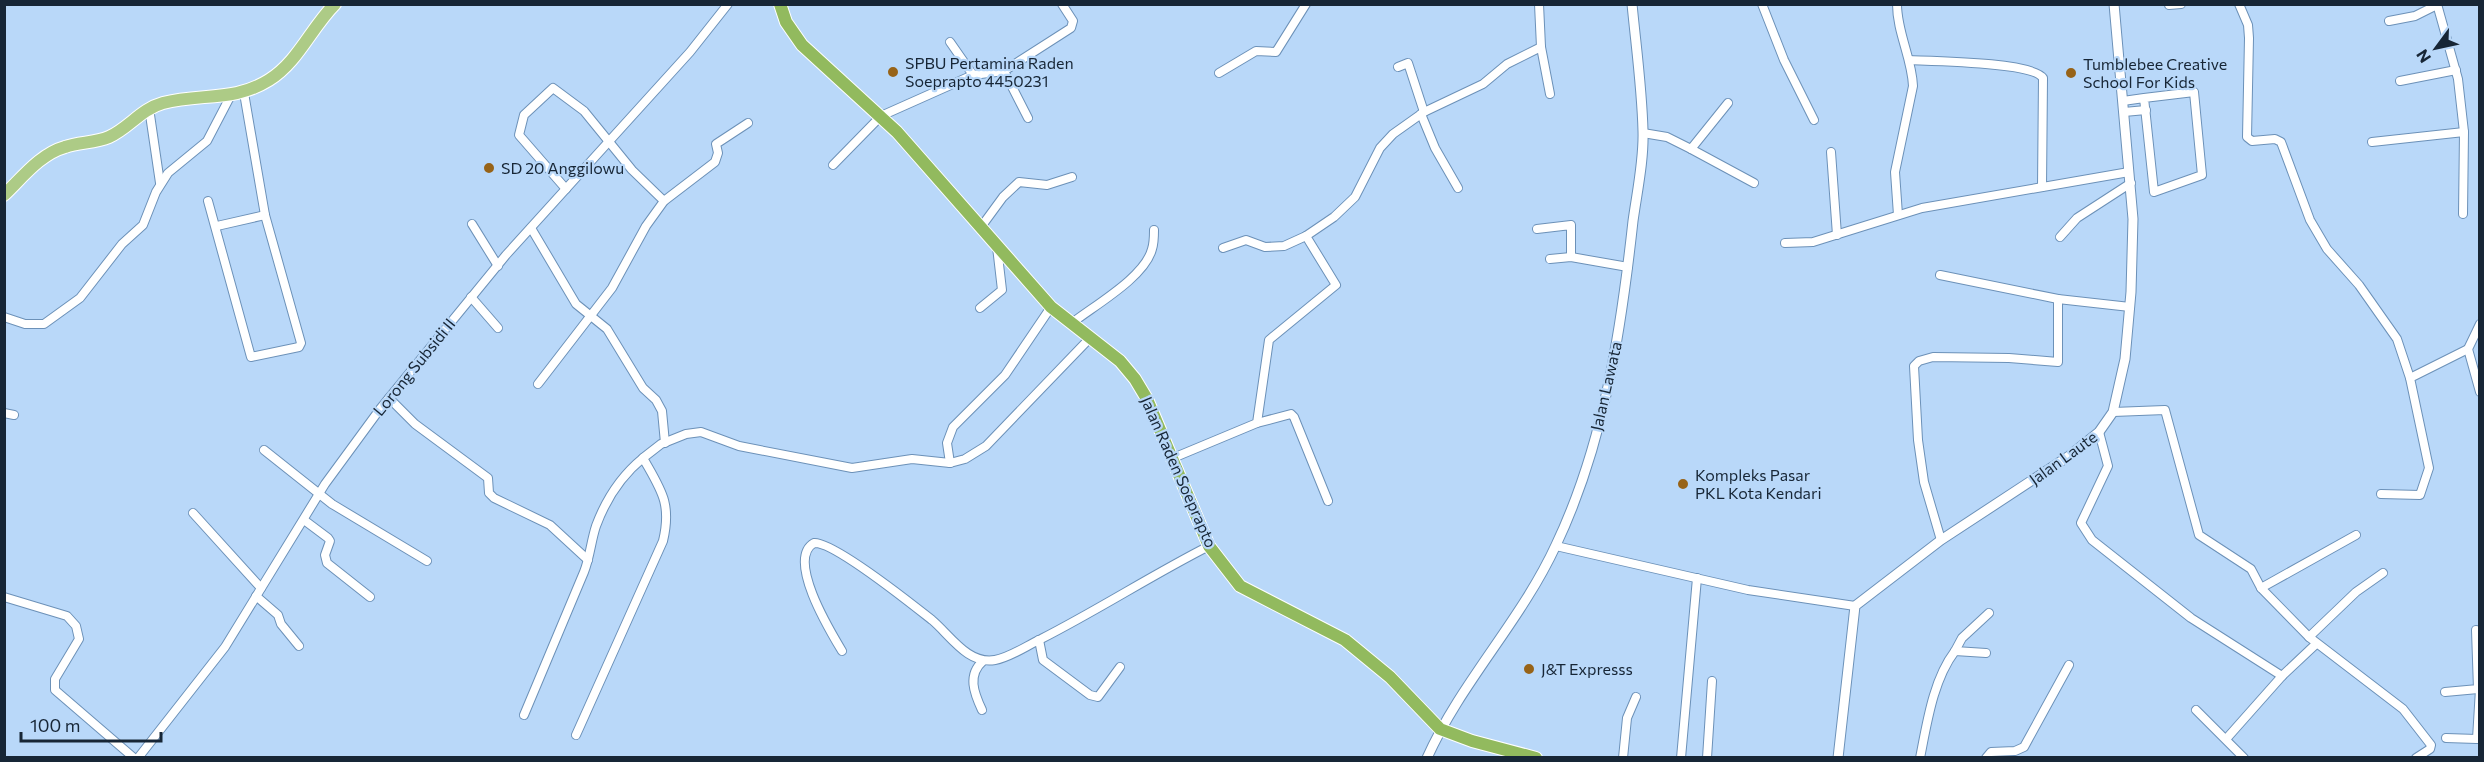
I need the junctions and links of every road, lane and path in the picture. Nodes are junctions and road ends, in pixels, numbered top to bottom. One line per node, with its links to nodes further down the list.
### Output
1 (335, 4): 25 (main road)
2 (728, 4): 41 (street, Lorong Subsidi II)
3 (780, 4): 35 (highway, Jalan Raden Soeprapto)
4 (1062, 4): 21 (street)
5 (1306, 4): 22 (street)
6 (1539, 4): 17 (street)
7 (1632, 4): 40 (street, Jalan Lawata)
8 (1762, 4): 37 (street)
9 (1897, 4): 18 (street)
10 (2114, 4): 29 (street, Jalan Laute)
11 (2181, 4): 14 (street)
12 (2239, 4): 89 (street)
13 (2437, 5): 15 (street); 20 (street)
14 (2169, 6)
15 (2388, 21)
16 (950, 42): 23 (street)
17 (1541, 46): 26 (street); 34 (street)
18 (1909, 60): 51 (street); 58 (street)
19 (1398, 67): 34 (street)
20 (2456, 70): 24 (street); 39 (street)
21 (1004, 71): 23 (street); 36 (street)
22 (1220, 73)
23 (973, 75): 35 (street)
24 (2400, 81)
25 (244, 93): 27 (main road); 57 (street)
26 (1550, 94)
27 (231, 95): 31 (main road); 48 (street)
28 (2144, 98): 29 (street); 32 (street); 32 (street)
29 (2123, 101): 33 (street, Jalan Laute)
30 (1728, 103): 43 (street)
31 (149, 108): 48 (street); 52 (main road)
32 (2146, 110): 33 (street)
33 (2124, 112): 46 (street, Jalan Laute)
34 (1422, 113): 53 (street); 67 (street)
35 (881, 116): 45 (street); 62 (highway, Jalan Raden Soeprapto)
36 (1028, 118)
37 (1814, 120)
38 (748, 123): 56 (street)
39 (2463, 132): 42 (street); 59 (street)
40 (1643, 133): 43 (street); 75 (street, Jalan Lawata)
41 (610, 140): 54 (street, Lorong Subsidi II); 54 (street); 56 (street)
42 (2372, 142)
43 (1691, 150): 49 (street)
44 (1831, 152): 66 (street)
45 (834, 165)
46 (2129, 172): 50 (street, Jalan Laute); 51 (street)
47 (1072, 177): 62 (street)
48 (160, 183): 83 (street)
49 (1755, 183)
50 (2131, 183): 68 (street); 80 (street, Jalan Laute)
51 (2042, 187): 58 (street)
52 (6, 188)
53 (1458, 188)
54 (566, 189): 63 (street, Lorong Subsidi II)
55 (208, 201): 61 (street)
56 (664, 201): 82 (street)
57 (265, 214): 61 (street); 61 (street)
58 (1898, 214): 66 (street)
59 (2463, 214)
60 (472, 224): 74 (street)
61 (217, 226)
62 (981, 227): 70 (highway, Jalan Raden Soeprapto)
63 (531, 228): 74 (street, Lorong Subsidi II); 82 (street)
64 (1538, 229): 72 (street)
65 (1154, 230): 84 (street)
66 (1837, 235): 69 (street)
67 (1306, 236): 71 (street); 96 (street)
68 (2061, 237)
69 (1785, 243)
70 (998, 248): 79 (highway, Jalan Raden Soeprapto); 81 (street)
71 (1223, 248)
72 (1571, 256): 73 (street); 75 (street)
73 (1550, 259)
74 (498, 266): 77 (street, Lorong Subsidi II)
75 (1628, 267): 111 (street, Jalan Lawata)
76 (1940, 275): 78 (street)
77 (471, 297): 86 (street); 92 (street, Lorong Subsidi II)
78 (2058, 299): 80 (street); 109 (street)
79 (1051, 307): 84 (highway, Jalan Raden Soeprapto); 102 (street)
80 (2130, 307): 93 (street, Jalan Laute)
81 (980, 308)
82 (591, 316): 90 (street); 98 (street)
83 (4, 317)
84 (1072, 322): 87 (highway, Jalan Raden Soeprapto)
85 (2480, 324): 88 (street)
86 (498, 328)
87 (1090, 338): 101 (highway, Jalan Raden Soeprapto); 102 (street)
88 (2468, 349): 89 (street); 91 (street)
89 (2410, 378): 104 (street)
90 (538, 384)
91 (2480, 392)
92 (389, 398): 103 (street, Lorong Subsidi II); 112 (street)
93 (2113, 412): 97 (street, Jalan Laute); 117 (street)
94 (4, 413): 95 (street)
95 (14, 416)
96 (1257, 423): 101 (street); 105 (street)
97 (2099, 432): 109 (street, Jalan Laute); 134 (street)
98 (666, 443): 100 (street); 102 (street)
99 (264, 450): 103 (street)
100 (643, 458): 112 (street); 143 (street)
101 (1173, 458): 110 (highway, Jalan Raden Soeprapto)
102 (950, 463)
103 (320, 493): 107 (street, Lorong Subsidi II); 113 (street)
104 (2381, 494)
105 (1328, 501)
106 (193, 513): 116 (street)
107 (304, 520): 116 (street, Lorong Subsidi II); 120 (street)
108 (2356, 536): 117 (street)
109 (1941, 540): 121 (street, Jalan Laute)
110 (1209, 546): 125 (street); 142 (highway, Jalan Raden Soeprapto)
111 (1556, 546): 115 (street); 142 (street, Jalan Lawata)
112 (588, 560): 141 (street)
113 (427, 561)
114 (2383, 573): 124 (street)
115 (1697, 578): 121 (street); 151 (street)
116 (261, 588): 118 (street, Lorong Subsidi II)
117 (2261, 588): 124 (street)
118 (256, 596): 127 (street); 148 (street, Lorong Subsidi II)
119 (4, 597): 148 (street)
120 (370, 597)
121 (1855, 606): 153 (street)
122 (1989, 613): 129 (street)
123 (2476, 630): 136 (street)
124 (2309, 637): 126 (street)
125 (1039, 640): 131 (street); 133 (street)
126 (2316, 644): 134 (street); 157 (street)
127 (299, 646)
128 (842, 651): 131 (street)
129 (1955, 651): 130 (street); 154 (street)
130 (1986, 653)
131 (983, 661): 139 (street)
132 (2069, 665): 155 (street)
133 (1120, 667)
134 (2282, 676): 144 (street)
135 (1712, 681): 152 (street)
136 (2479, 689): 137 (street); 146 (street)
137 (2445, 692)
138 (1636, 697): 150 (street)
139 (982, 710)
140 (2196, 710): 144 (street)
141 (525, 715)
142 (1440, 729): 147 (highway, Jalan Raden Soeprapto); 149 (street, Jalan Lawata)
143 (576, 735)
144 (2227, 738): 156 (street)
145 (2446, 738): 146 (street)
146 (2478, 739)
147 (1534, 757)
148 (136, 758)
149 (1427, 758)
150 (1623, 758)
151 (1681, 758)
152 (1707, 758)
153 (1838, 758)
154 (1920, 758)
155 (1986, 758)
156 (2244, 758)
157 (2416, 758)

